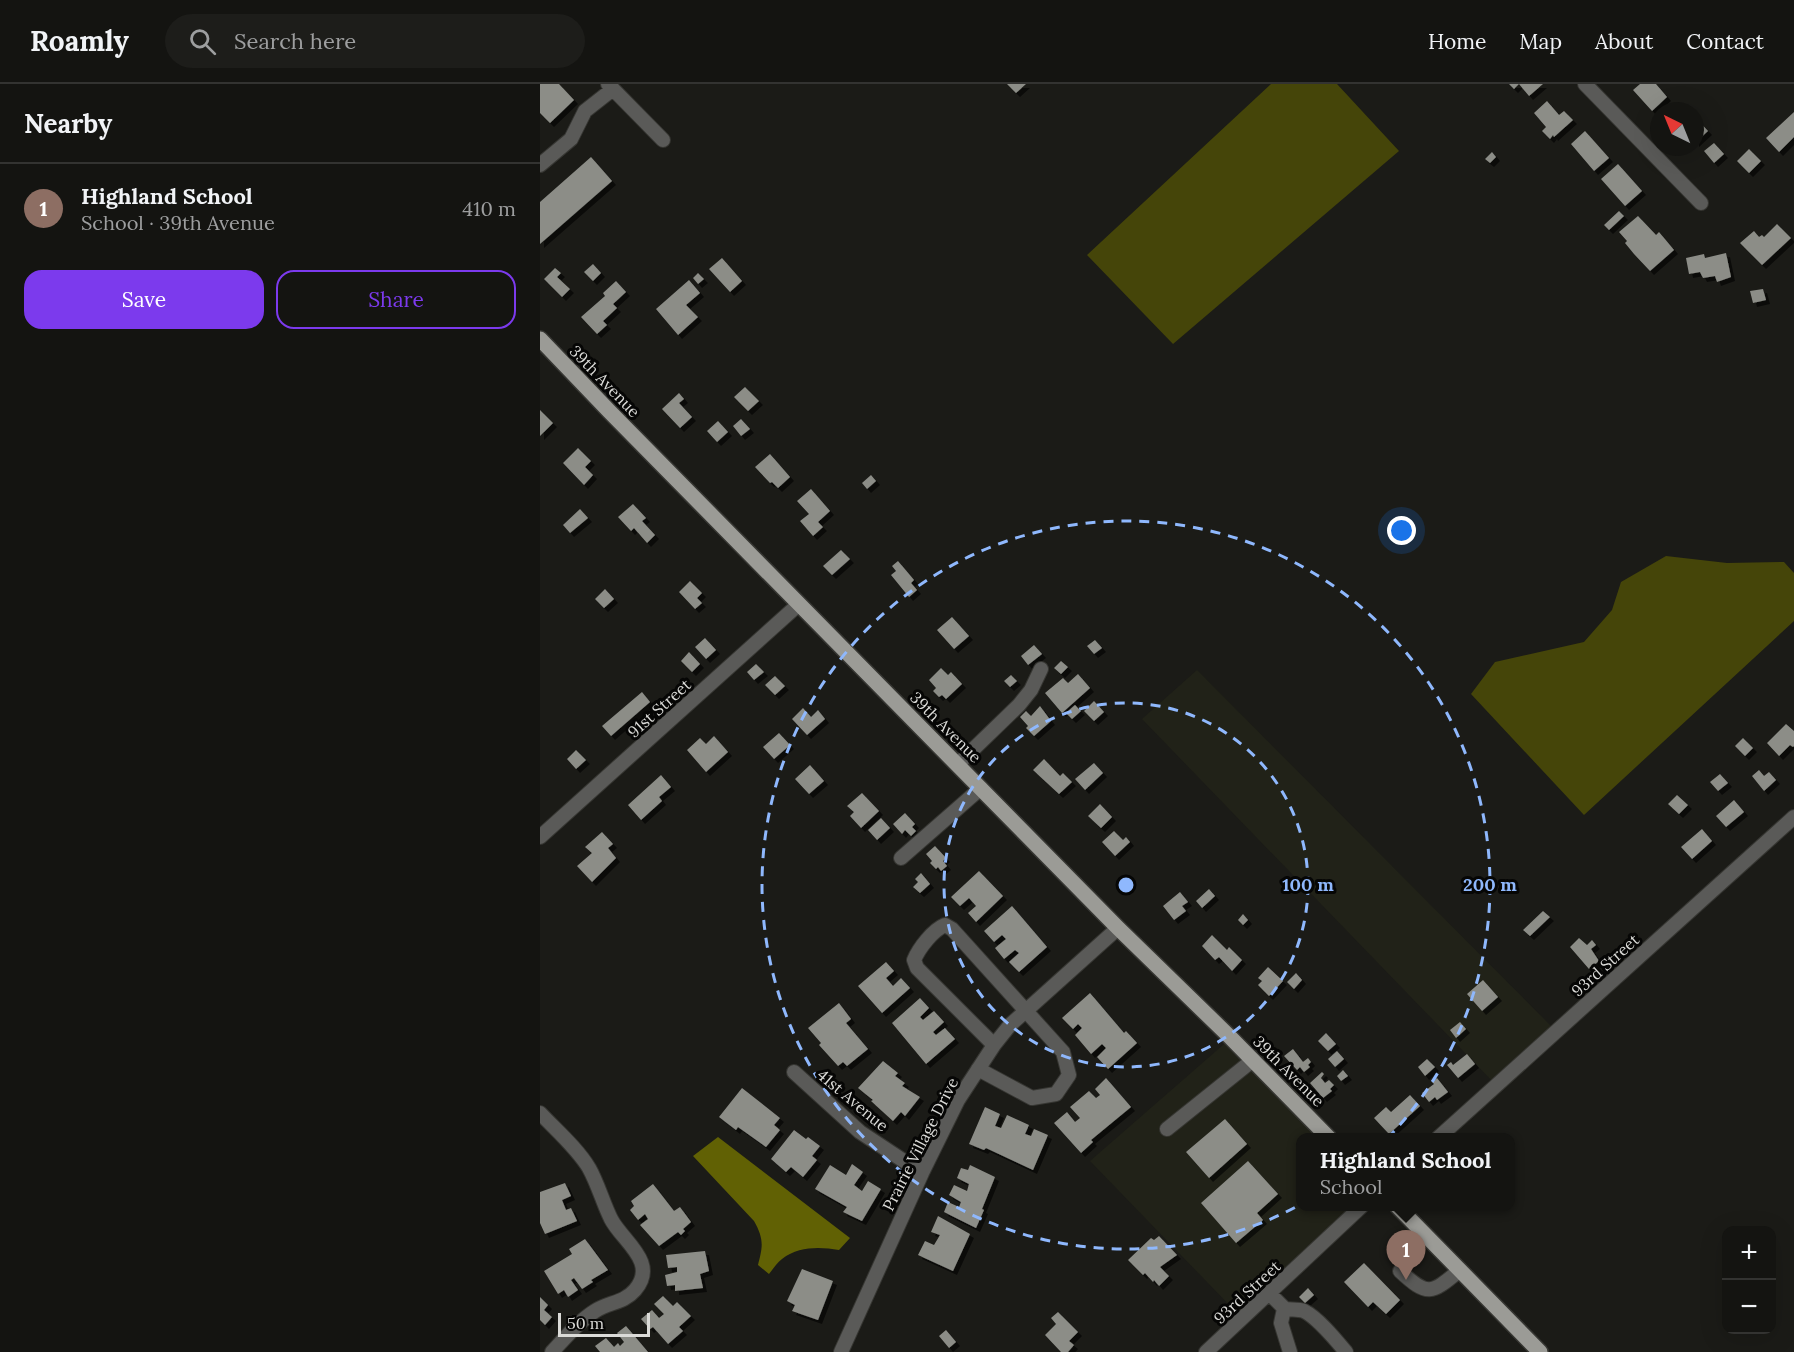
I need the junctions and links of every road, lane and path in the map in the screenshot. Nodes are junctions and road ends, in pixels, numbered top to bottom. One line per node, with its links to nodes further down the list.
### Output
1 (1586, 84): 5 (street)
2 (611, 87): 3 (street); 4 (street)
3 (663, 140)
4 (540, 165)
5 (1701, 203)
6 (540, 339): 7 (main road, 39th Avenue)
7 (799, 604): 9 (main road, 39th Avenue); 12 (street, 91st Street)
8 (1041, 669): 9 (street)
9 (958, 764): 10 (main road, 39th Avenue)
10 (981, 788): 13 (street); 14 (main road, 39th Avenue)
11 (1794, 817): 23 (street, 93rd Street)
12 (540, 837)
13 (901, 858)
14 (1118, 928): 15 (street, Prairie Village Drive); 17 (main road, 39th Avenue)
15 (1026, 1011): 16 (street, Prairie Village Drive); 16 (street); 18 (street)
16 (994, 1046): 18 (street, Prairie Village Drive)
17 (1252, 1060): 21 (street); 22 (main road, 39th Avenue)
18 (978, 1069): 24 (street, Prairie Village Drive)
19 (794, 1072): 24 (street, 41st Avenue)
20 (540, 1113): 31 (street)
21 (1167, 1129)
22 (1325, 1133)
23 (1441, 1133)
24 (921, 1173): 32 (street, Prairie Village Drive)
25 (1357, 1211): 29 (street, 93rd Street)
26 (1402, 1211): 27 (main road)
27 (1460, 1270): 28 (street); 36 (main road)
28 (1400, 1271)
29 (1269, 1293): 30 (street); 33 (street, 93rd Street)
30 (1284, 1309): 34 (street); 35 (street)
31 (552, 1352)
32 (841, 1352)
33 (1206, 1352)
34 (1290, 1352)
35 (1346, 1352)
36 (1540, 1352)

